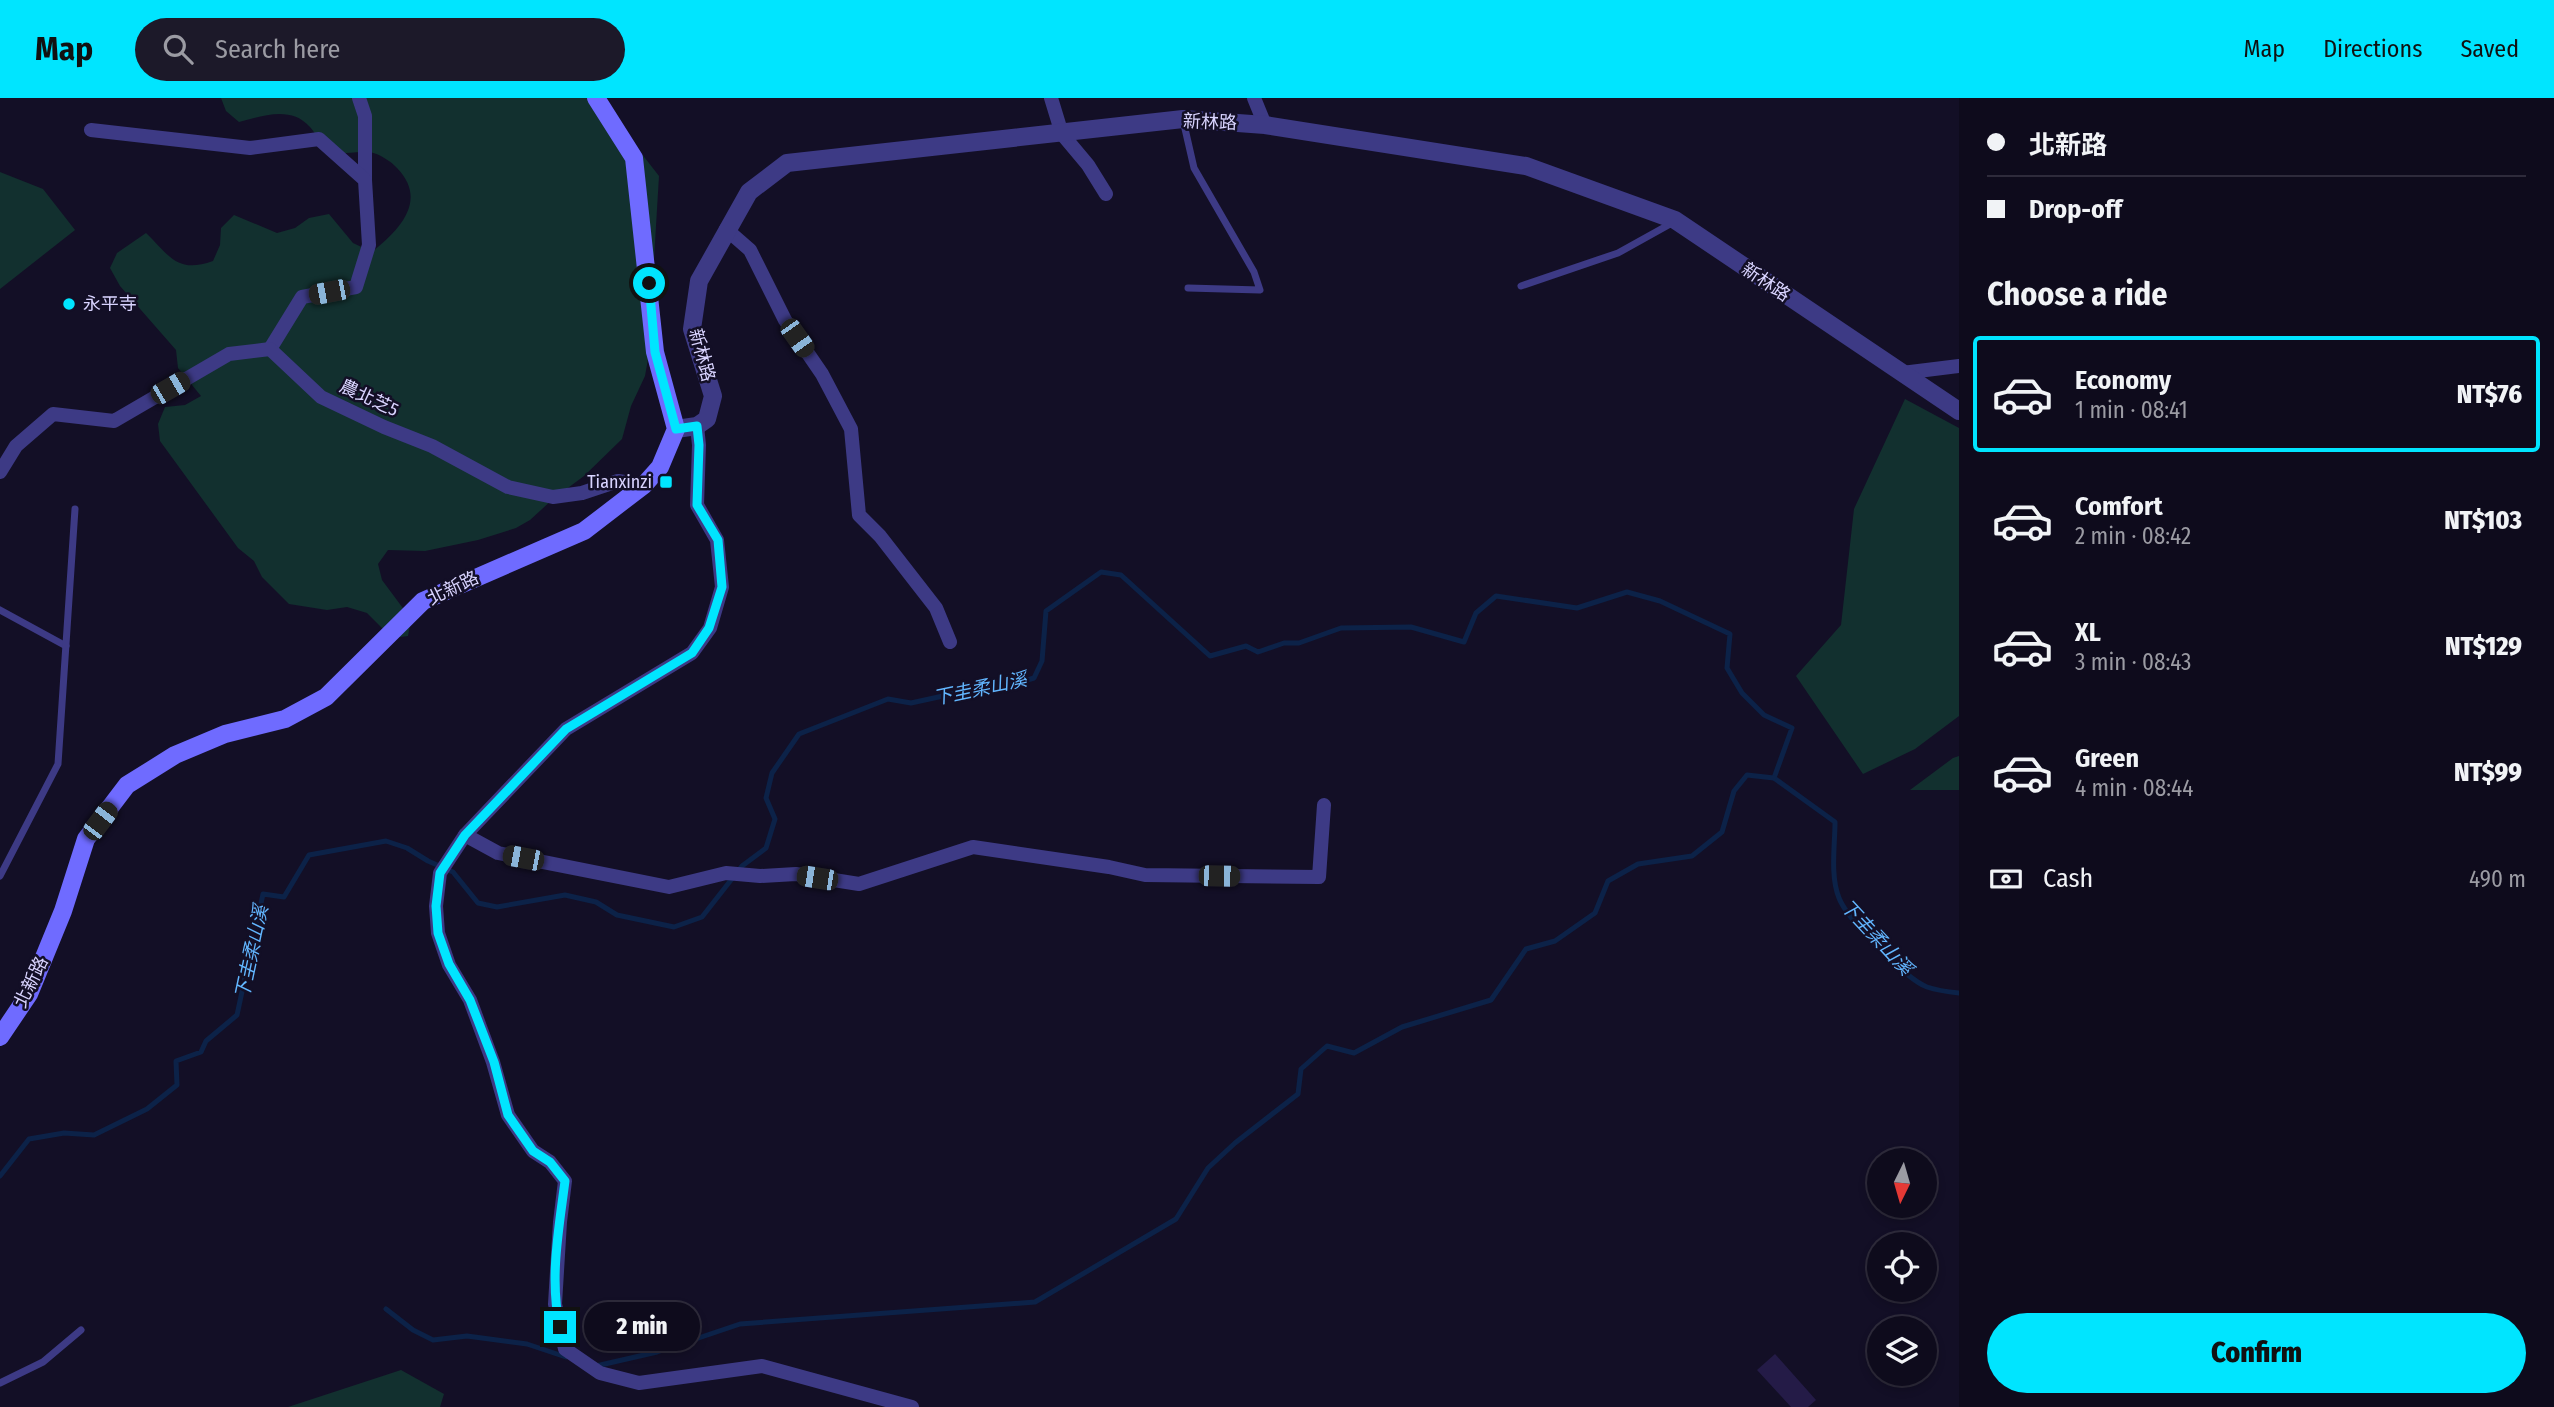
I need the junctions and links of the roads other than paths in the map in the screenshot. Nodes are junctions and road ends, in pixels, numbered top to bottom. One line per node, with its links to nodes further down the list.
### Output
1 (359, 98): 9 (street)
2 (596, 98): 20 (main road)
3 (1051, 98): 8 (street)
4 (1254, 98): 6 (street)
5 (1183, 120): 6 (street, 新林路); 8 (street, 新林路); 14 (lane)
6 (1265, 125): 11 (street, 新林路)
7 (91, 131): 9 (street)
8 (1062, 134): 10 (street); 12 (street, 新林路)
9 (365, 180): 15 (street)
10 (1106, 194)
11 (1675, 220): 13 (lane); 17 (street, 新林路)
12 (726, 229): 19 (street, 新林路); 25 (street)
13 (1521, 286)
14 (1188, 289)
15 (270, 349): 21 (street); 22 (street, 農北芝5)
16 (1959, 366): 17 (street)
17 (1902, 373): 18 (street, 新林路)
18 (1959, 411)
19 (697, 426): 20 (street); 28 (street)
20 (676, 429): 22 (main road, 北新路)
21 (0, 472)
22 (644, 485): 30 (main road, 北新路)
23 (75, 509): 26 (lane)
24 (0, 610): 26 (lane)
25 (950, 642)
26 (66, 646): 29 (lane)
27 (1324, 805): 28 (street)
28 (465, 835): 33 (street)
29 (0, 876)
30 (1, 1032)
31 (81, 1330): 32 (lane)
32 (0, 1383)
33 (912, 1407)

